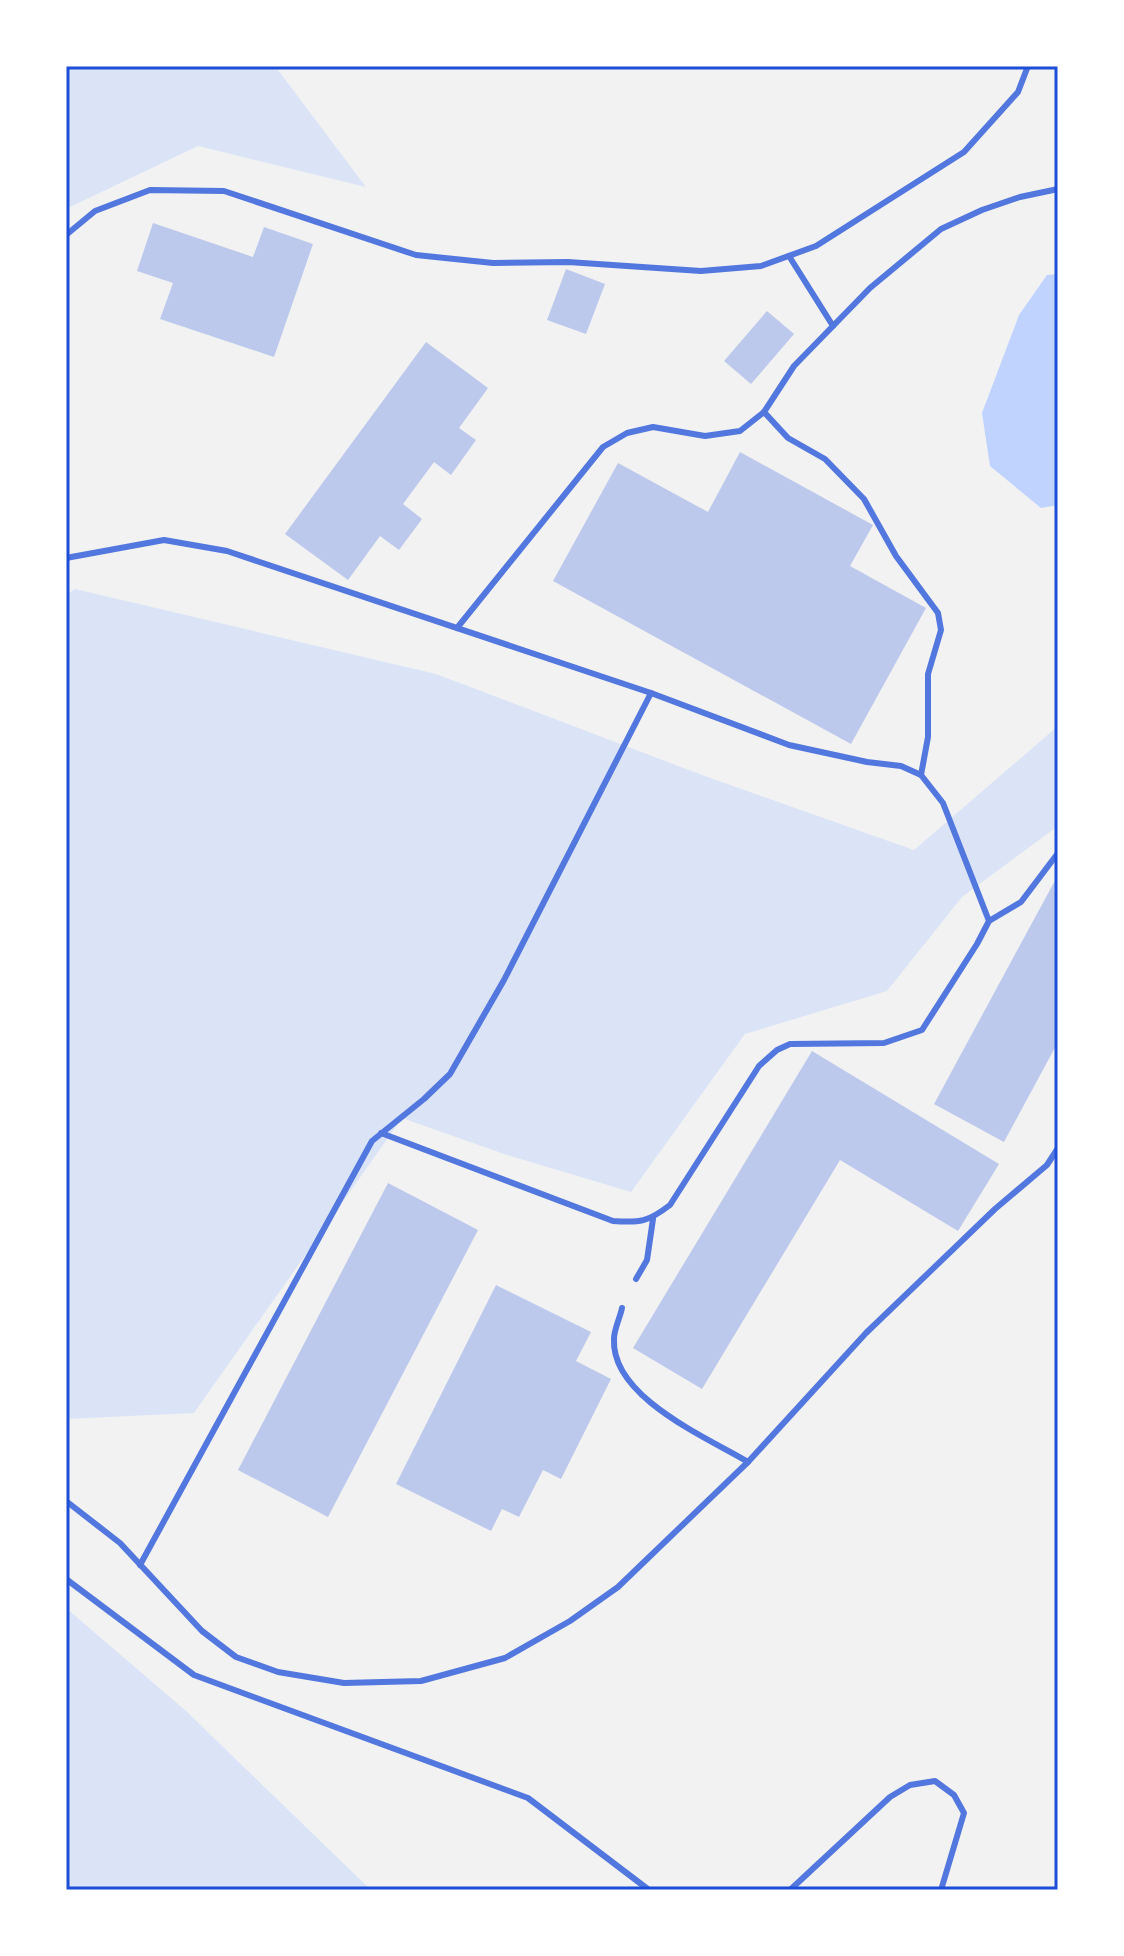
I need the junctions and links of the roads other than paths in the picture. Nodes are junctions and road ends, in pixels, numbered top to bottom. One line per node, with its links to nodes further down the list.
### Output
1 (1028, 66): 4 (lane)
2 (1058, 189): 5 (lane)
3 (66, 235): 4 (lane)
4 (789, 256): 5 (lane)
5 (833, 326): 6 (lane)
6 (764, 412): 8 (lane); 10 (lane)
7 (66, 558): 8 (lane)
8 (457, 628): 9 (lane)
9 (651, 693): 10 (lane); 13 (lane)
10 (921, 775): 12 (lane)
11 (1058, 853): 12 (lane)
12 (989, 921): 15 (lane)
13 (381, 1133): 15 (lane); 20 (lane)
14 (1058, 1148): 18 (lane)
15 (653, 1219): 16 (lane)
16 (636, 1279)
17 (622, 1308): 18 (lane)
18 (748, 1462): 20 (lane)
19 (66, 1501): 20 (lane)
20 (140, 1565)
21 (66, 1579): 22 (lane)
22 (649, 1890)
23 (790, 1890): 24 (lane)
24 (941, 1890)

